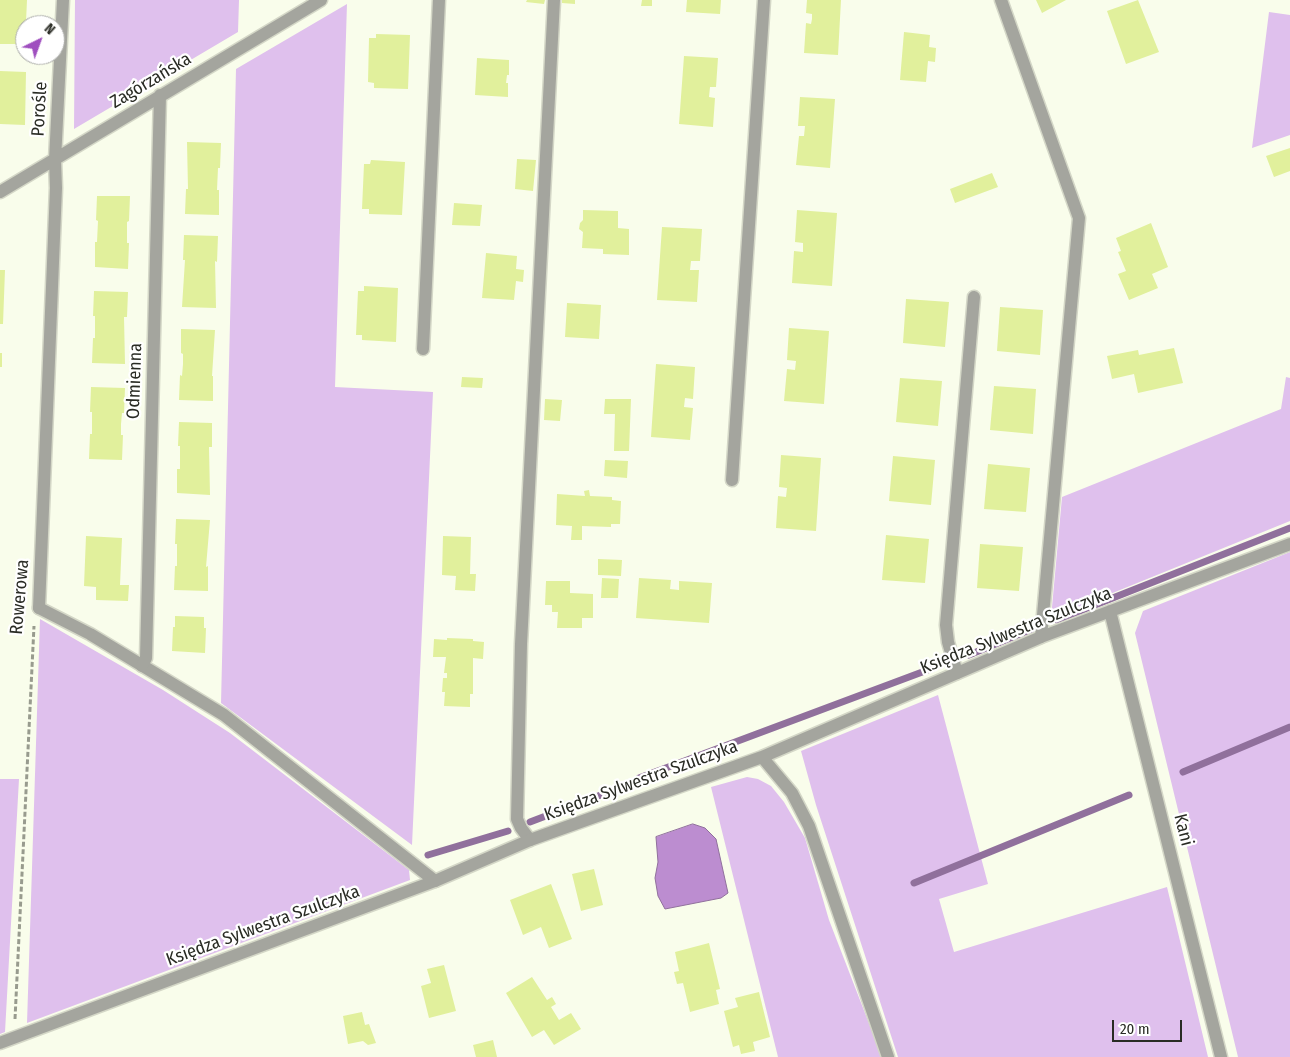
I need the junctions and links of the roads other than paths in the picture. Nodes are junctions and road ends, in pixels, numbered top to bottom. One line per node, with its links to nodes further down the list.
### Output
1 (63, 0): 8 (street, Porośle)
2 (321, 0): 7 (street, Zagórzańska)
3 (439, 0): 11 (street)
4 (554, 0): 19 (street)
5 (764, 0): 12 (street)
6 (1001, 0): 15 (street)
7 (160, 95): 8 (street, Zagórzańska); 16 (street, Odmienna)
8 (56, 160): 9 (street, Zagórzańska); 16 (street, Rowerowa)
9 (0, 192)
10 (974, 297): 17 (street)
11 (423, 349)
12 (732, 480)
13 (1290, 544): 14 (street, Księdza Sylwestra Szulczyka)
14 (1110, 611): 15 (street, Księdza Sylwestra Szulczyka); 23 (street, Kani)
15 (1041, 637): 17 (street, Księdza Sylwestra Szulczyka)
16 (142, 666): 20 (street)
17 (957, 672): 18 (street, Księdza Sylwestra Szulczyka)
18 (762, 757): 19 (street, Księdza Sylwestra Szulczyka); 22 (street)
19 (530, 840): 20 (street, Księdza Sylwestra Szulczyka)
20 (434, 881): 21 (street, Księdza Sylwestra Szulczyka)
21 (0, 1043)
22 (888, 1057)
23 (1221, 1057)

